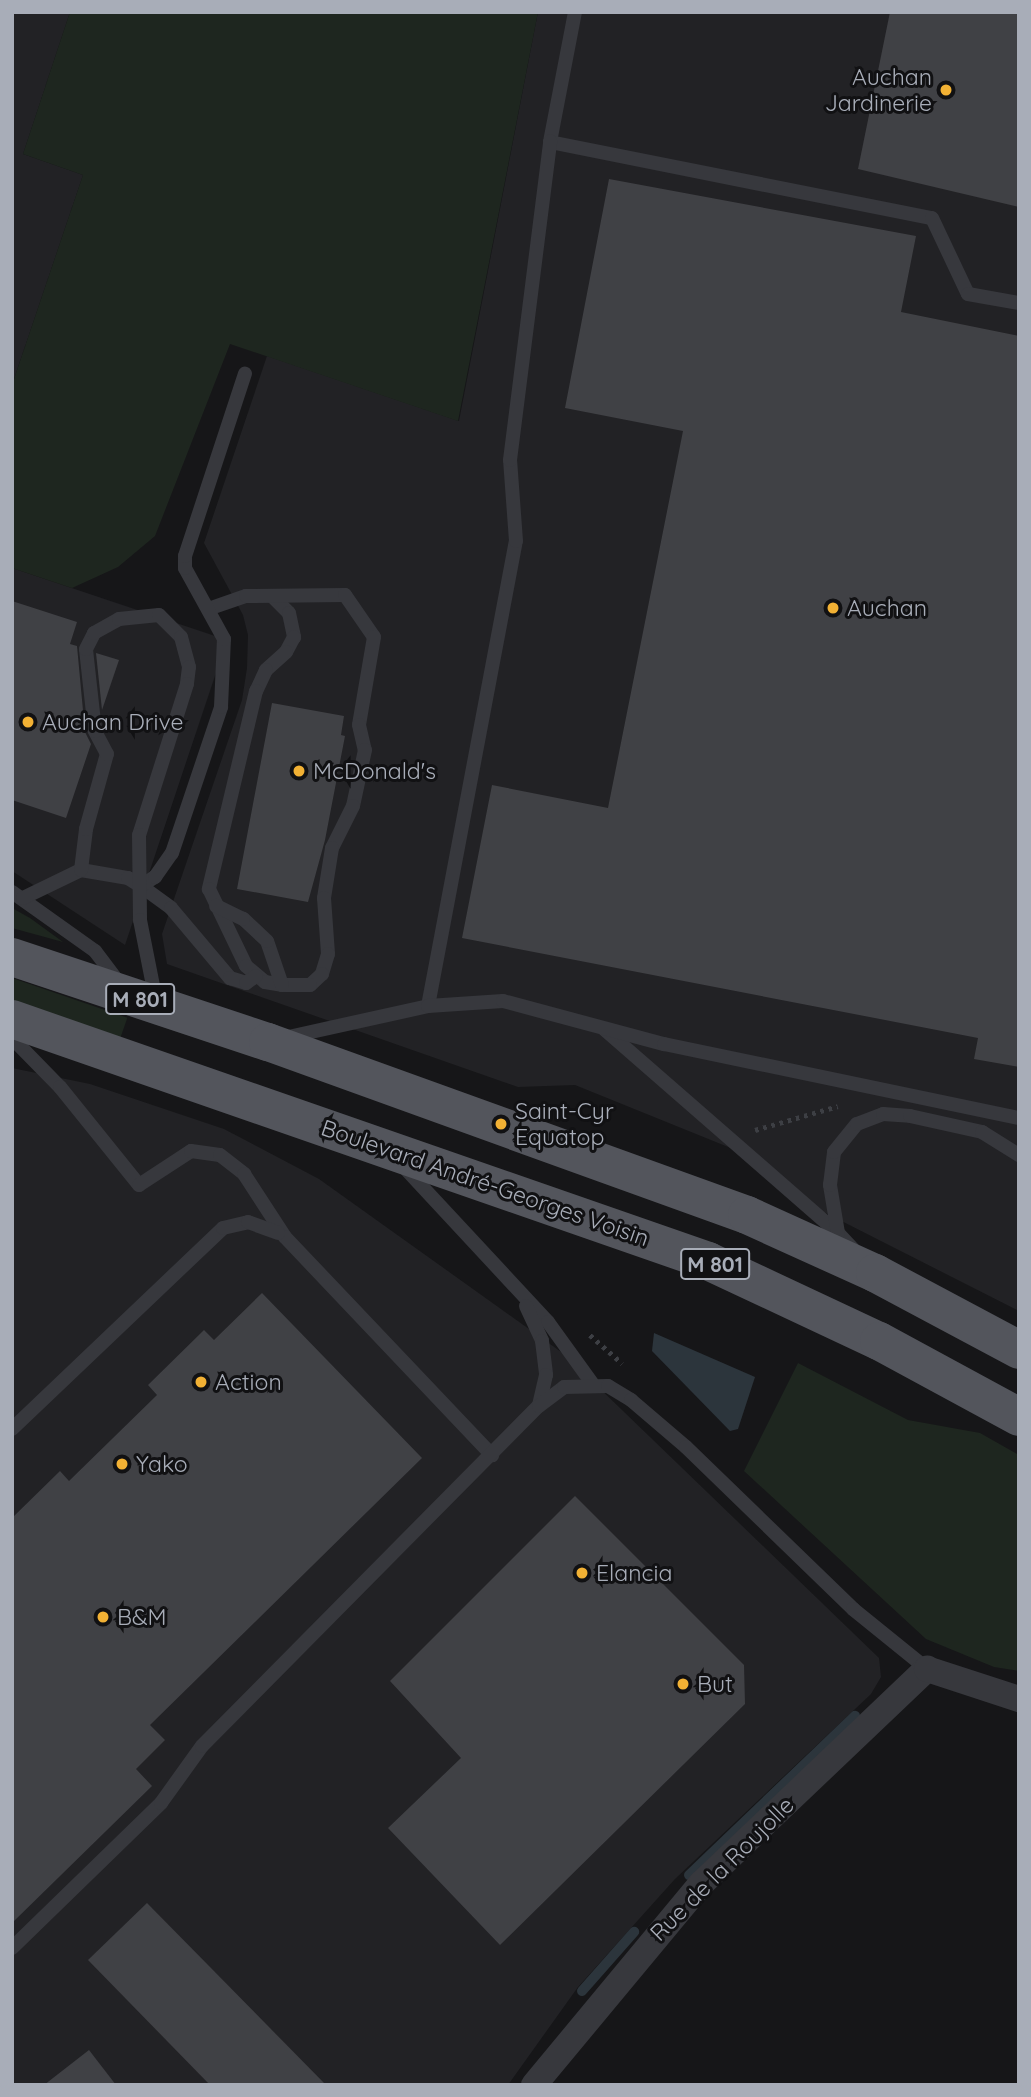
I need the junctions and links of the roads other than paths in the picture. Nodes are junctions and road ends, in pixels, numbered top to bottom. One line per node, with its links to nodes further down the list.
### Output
1 (575, 12): 2 (lane)
2 (550, 142): 3 (lane); 15 (lane)
3 (1019, 303)
4 (245, 374): 6 (lane)
5 (272, 596): 6 (lane); 10 (lane); 13 (lane)
6 (211, 608): 8 (lane)
7 (81, 870): 8 (lane); 8 (lane); 9 (lane)
8 (141, 886): 12 (lane); 14 (lane)
9 (18, 895): 14 (lane)
10 (216, 906): 12 (lane); 13 (lane)
11 (12, 957): 14 (main road, M 801)
12 (256, 976): 13 (lane)
13 (282, 985)
14 (144, 1001): 19 (main road, M 801)
15 (428, 1006): 17 (lane); 19 (lane)
16 (12, 1020): 21 (main road, Boulevard André-Georges Voisin / M 801)
17 (599, 1025): 20 (lane); 23 (lane)
18 (12, 1038): 24 (lane)
19 (268, 1042): 25 (main road, M 801)
20 (1019, 1118)
21 (394, 1152): 26 (lane); 30 (main road, Boulevard André-Georges Voisin / M 801)
22 (1019, 1155): 23 (lane)
23 (838, 1233): 25 (lane)
24 (285, 1237): 31 (lane); 32 (lane)
25 (875, 1273): 27 (main road, M 801)
26 (522, 1298): 28 (lane); 29 (lane)
27 (1019, 1350)
28 (592, 1383): 29 (lane); 33 (lane)
29 (539, 1406): 32 (lane)
30 (1019, 1417)
31 (12, 1429)
32 (492, 1455): 35 (lane)
33 (927, 1670): 34 (street); 36 (street, Rue de la Roujolle)
34 (1019, 1699)
35 (12, 1948)
36 (534, 2085)

